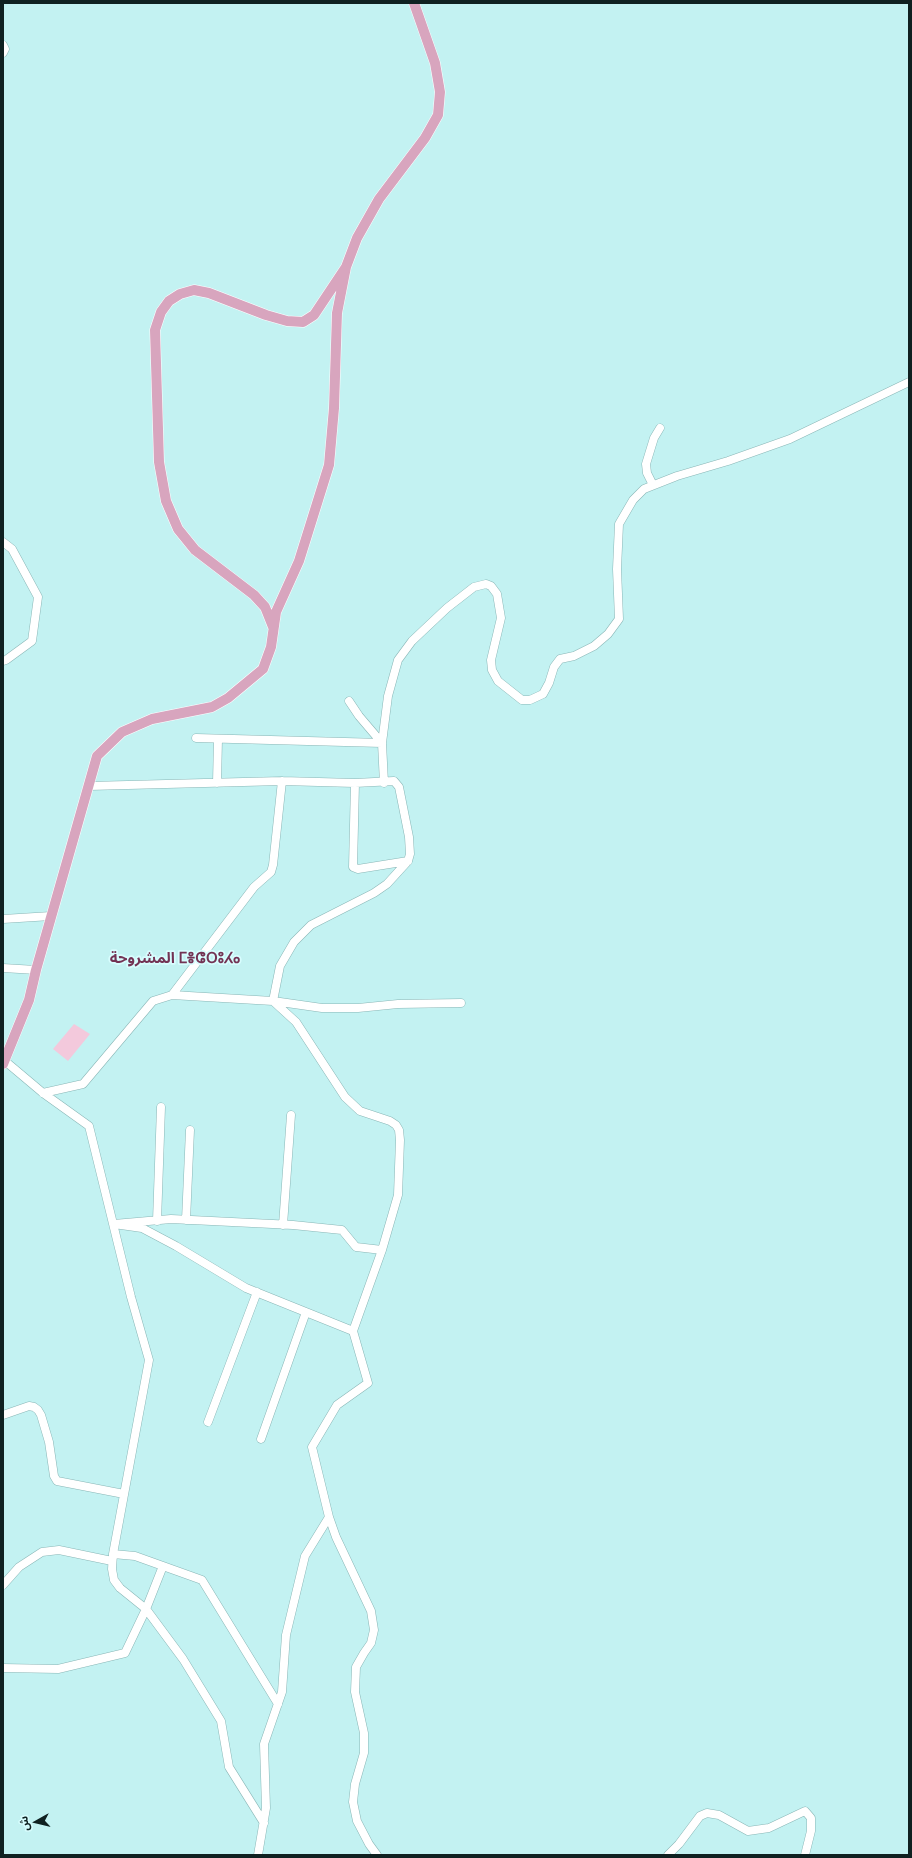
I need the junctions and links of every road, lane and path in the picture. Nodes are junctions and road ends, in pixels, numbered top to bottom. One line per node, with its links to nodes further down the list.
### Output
1 (414, 3): 4 (main road)
2 (3, 45): 3 (street)
3 (3, 53)
4 (346, 267): 9 (main road); 9 (main road)
5 (909, 382): 7 (street)
6 (660, 428): 7 (street)
7 (653, 486): 14 (street)
8 (3, 542): 10 (street)
9 (273, 628): 19 (main road)
10 (3, 660)
11 (349, 701): 14 (street)
12 (196, 738): 13 (street)
13 (218, 739): 14 (street); 17 (street)
14 (382, 743): 16 (street)
15 (282, 781): 17 (street); 18 (street); 25 (street)
16 (384, 782): 18 (street); 20 (street)
17 (217, 783): 19 (street)
18 (355, 783): 20 (street)
19 (89, 786): 21 (main road)
20 (408, 862): 26 (street)
21 (51, 916): 22 (street); 24 (main road)
22 (3, 919)
23 (3, 968): 24 (street)
24 (36, 970): 28 (main road)
25 (172, 995): 26 (street); 29 (street)
26 (273, 1001): 27 (street); 37 (street)
27 (461, 1003)
28 (4, 1060): 29 (street)
29 (43, 1093): 35 (street)
30 (161, 1108): 34 (street)
31 (291, 1115): 36 (street)
32 (190, 1130): 33 (street)
33 (186, 1220): 34 (street); 36 (street)
34 (157, 1221): 35 (street)
35 (114, 1224): 38 (street); 44 (street)
36 (283, 1225): 37 (street)
37 (382, 1250): 40 (street)
38 (257, 1292): 39 (street); 42 (street)
39 (306, 1312): 40 (street); 43 (street)
40 (353, 1331): 45 (street)
41 (3, 1415): 44 (street)
42 (208, 1422)
43 (260, 1439)
44 (124, 1494): 46 (street)
45 (329, 1517): 51 (street); 54 (street)
46 (112, 1557): 47 (street); 48 (street); 49 (street)
47 (164, 1566): 49 (street); 51 (street)
48 (3, 1585)
49 (146, 1609): 50 (street); 52 (street)
50 (3, 1668)
51 (278, 1704): 52 (street)
52 (264, 1823): 53 (street)
53 (258, 1855)
54 (377, 1855)
55 (668, 1855): 56 (street)
56 (806, 1855)

